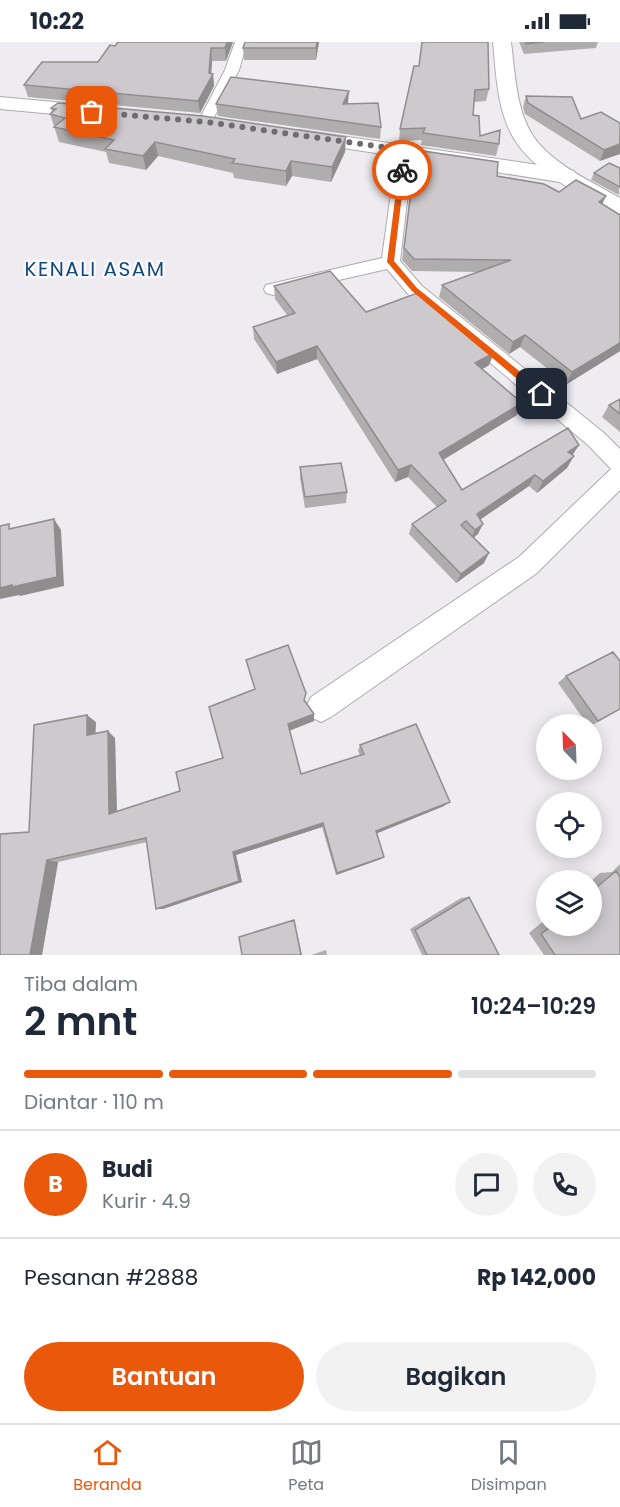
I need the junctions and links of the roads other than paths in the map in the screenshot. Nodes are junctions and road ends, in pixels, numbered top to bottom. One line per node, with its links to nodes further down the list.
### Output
1 (241, 42): 6 (street)
2 (502, 42): 10 (main road)
3 (0, 103): 4 (main road)
4 (115, 114)
5 (183, 120): 6 (main road)
6 (206, 122): 7 (main road)
7 (229, 126)
8 (276, 132): 9 (main road)
9 (405, 150): 10 (main road); 12 (street)
10 (566, 176): 11 (main road)
11 (620, 208)
12 (391, 262): 13 (street); 14 (street)
13 (273, 289)
14 (620, 464)
15 (620, 475): 16 (street)
16 (321, 707)

